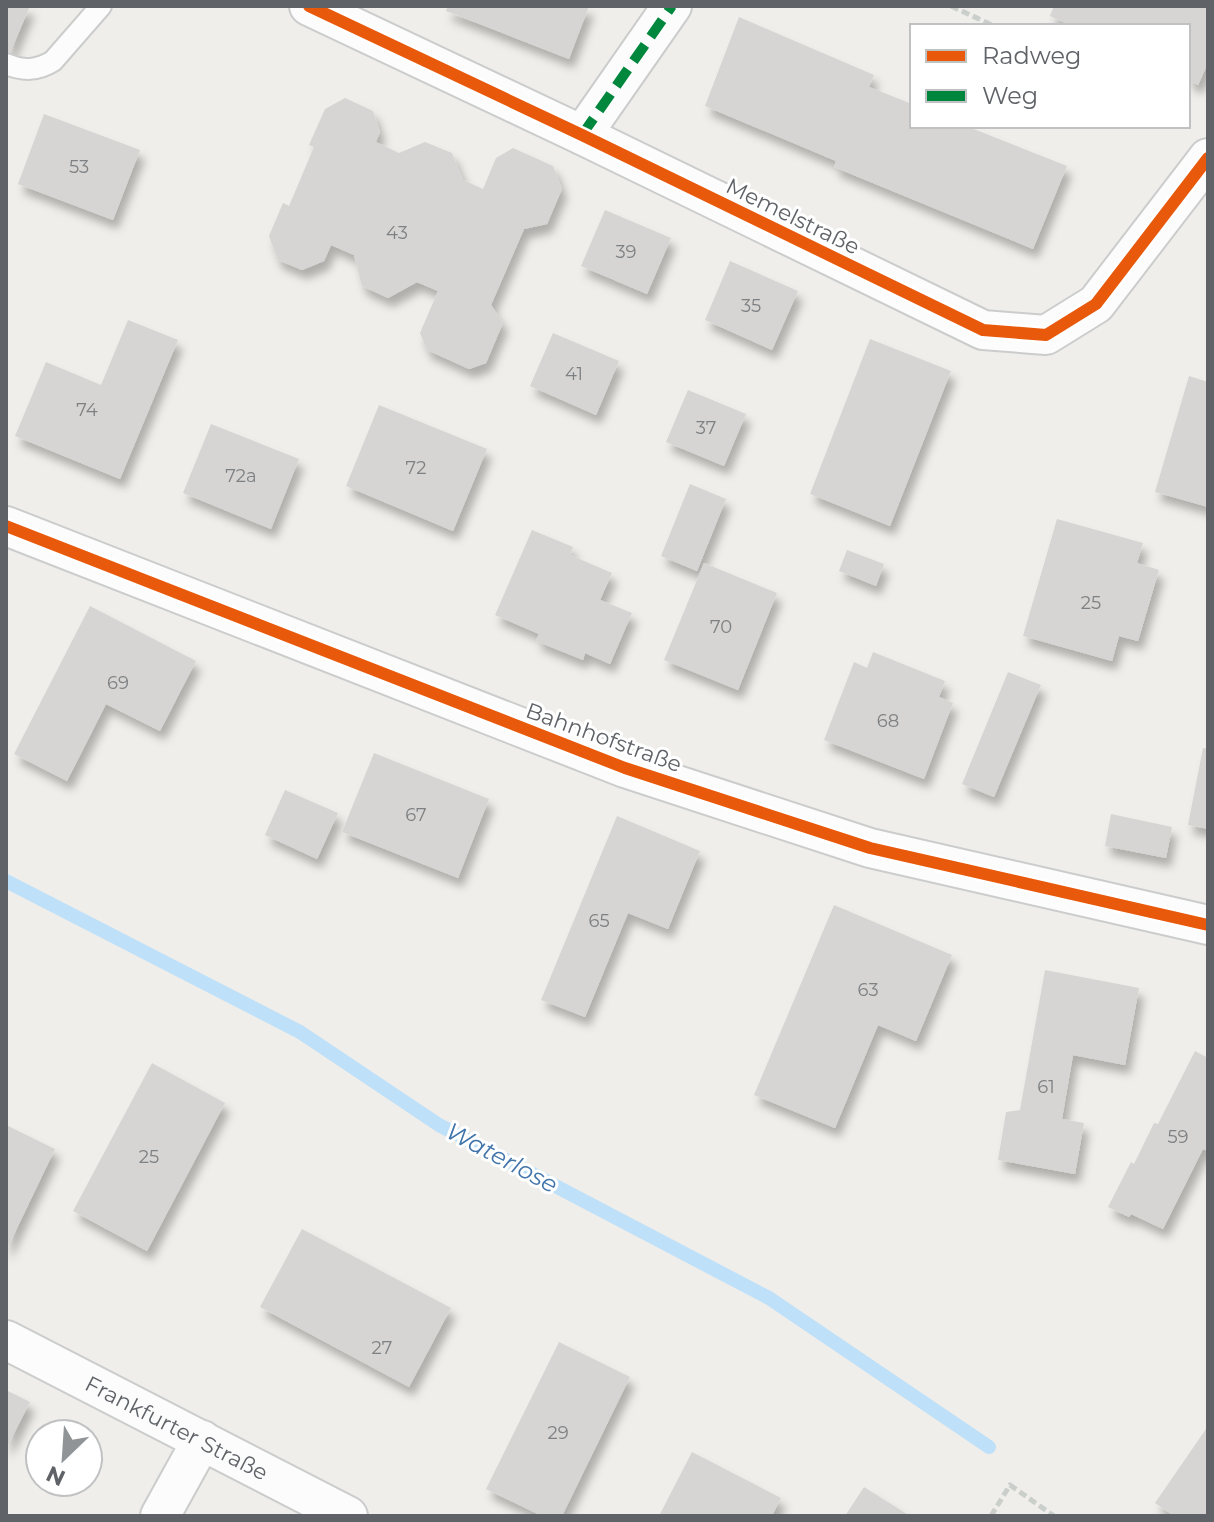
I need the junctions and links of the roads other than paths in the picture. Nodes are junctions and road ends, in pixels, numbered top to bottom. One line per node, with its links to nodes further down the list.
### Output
1 (101, 6): 4 (lane)
2 (309, 6): 5 (street, Memelstraße)
3 (672, 6): 5 (street)
4 (6, 64)
5 (582, 135): 6 (street, Memelstraße)
6 (1208, 158)
7 (6, 526): 8 (street, Bahnhofstraße)
8 (1208, 925)
9 (6, 1340): 10 (street, Frankfurter Straße)
10 (202, 1440): 11 (street); 12 (street, Frankfurter Straße)
11 (160, 1516)
12 (348, 1516)

